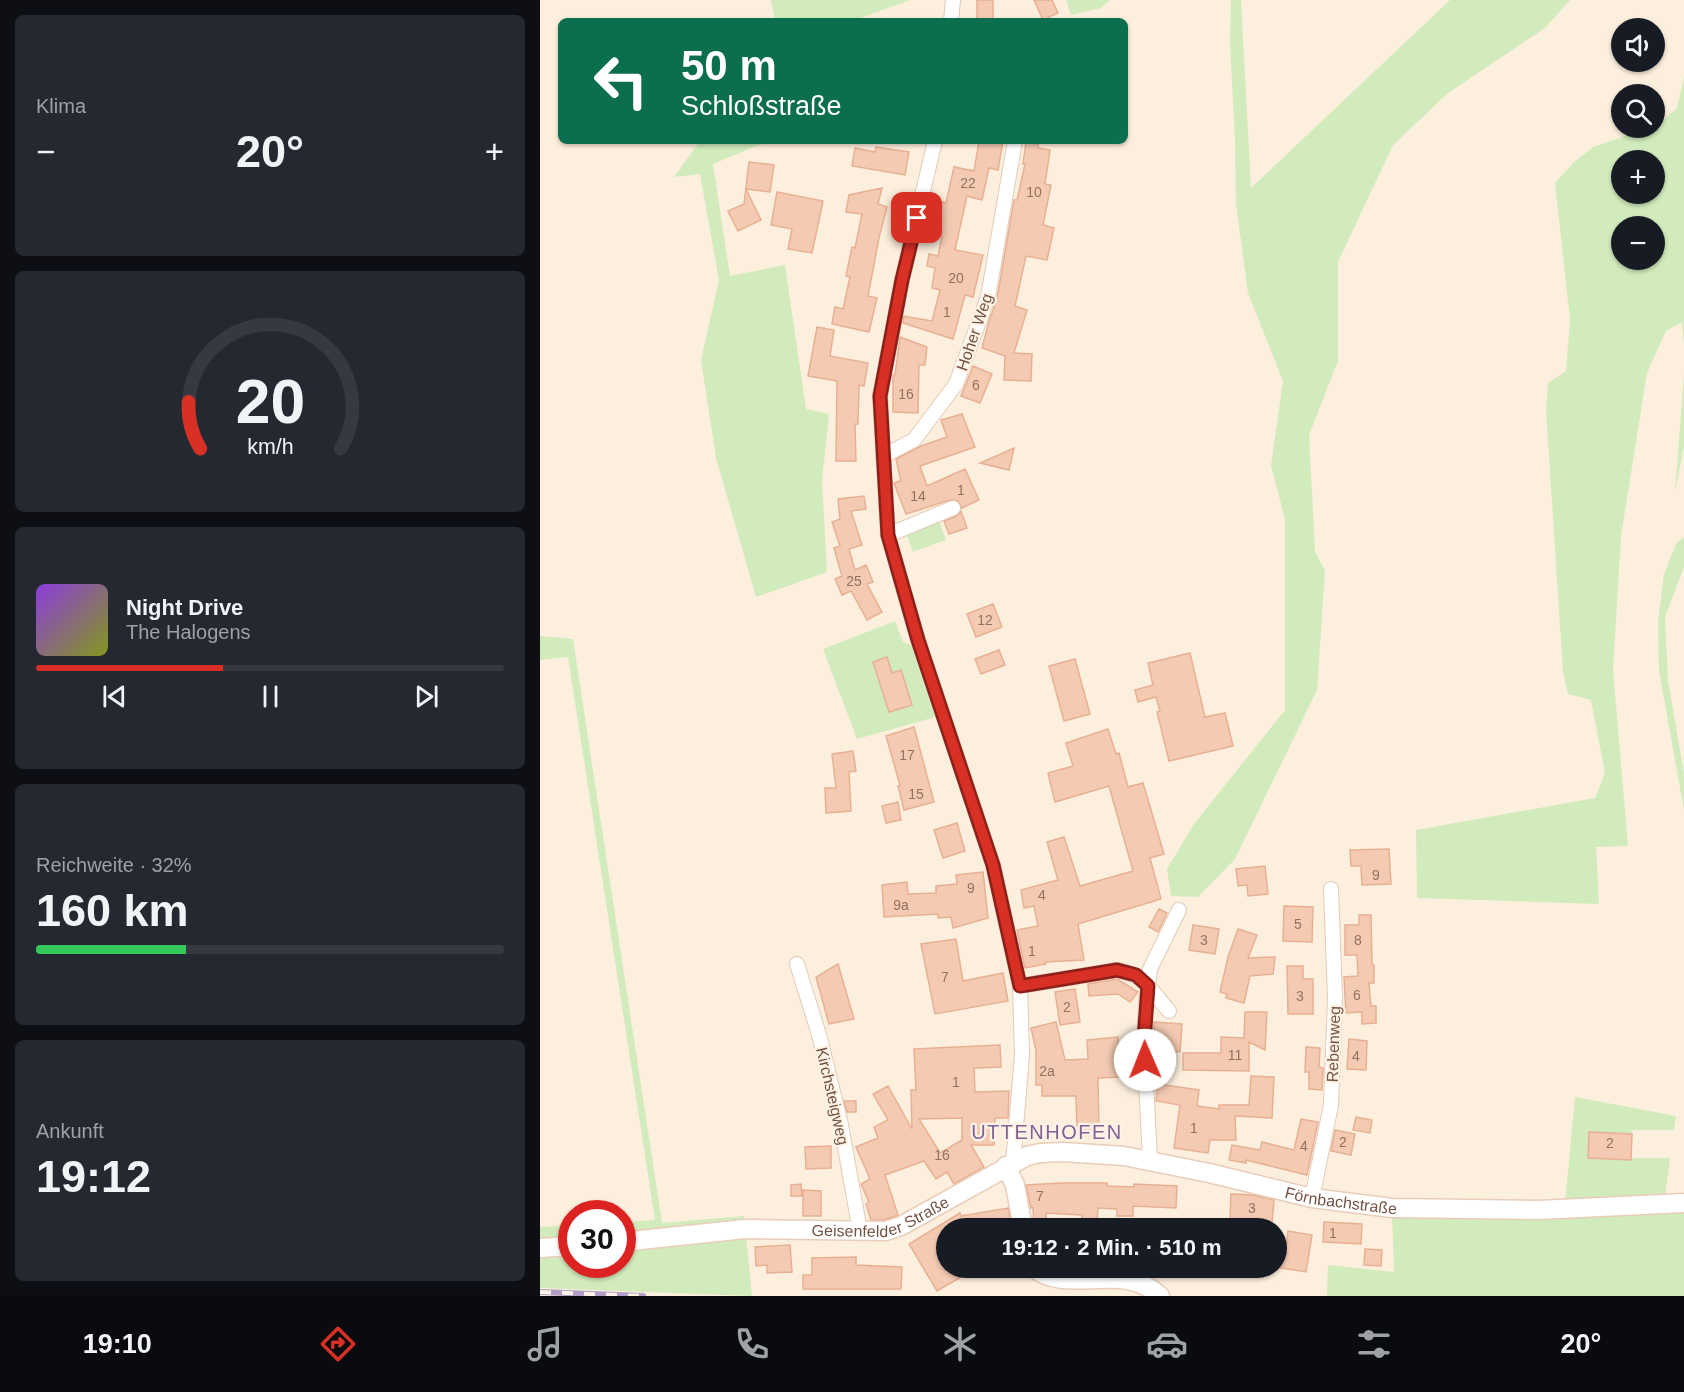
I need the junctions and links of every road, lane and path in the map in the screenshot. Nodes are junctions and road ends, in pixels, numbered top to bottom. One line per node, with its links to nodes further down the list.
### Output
1 (953, 0): 2 (street)
2 (951, 18)
3 (934, 144): 5 (street)
4 (1014, 144): 5 (street, Hoher Weg)
5 (883, 456): 7 (street)
6 (953, 508): 7 (street)
7 (888, 535): 11 (street)
8 (1331, 889): 16 (street, Rebenweg)
9 (1179, 910): 12 (street)
10 (797, 964): 19 (street, Kirchsteigweg)
11 (1020, 986): 12 (street); 15 (street)
12 (1148, 986): 13 (street); 14 (street)
13 (1168, 1011)
14 (1150, 1161): 15 (street, Förnbachstraße); 16 (street, Förnbachstraße)
15 (1010, 1165): 18 (street); 19 (street, Geisenfelder Straße)
16 (1312, 1197): 17 (street, Förnbachstraße)
17 (1684, 1203)
18 (1021, 1218)
19 (860, 1231): 20 (street, Geisenfelder Straße)
20 (636, 1240)
21 (558, 1247): 22 (street)
22 (540, 1248)
23 (1045, 1278): 24 (street)
24 (1160, 1296)

